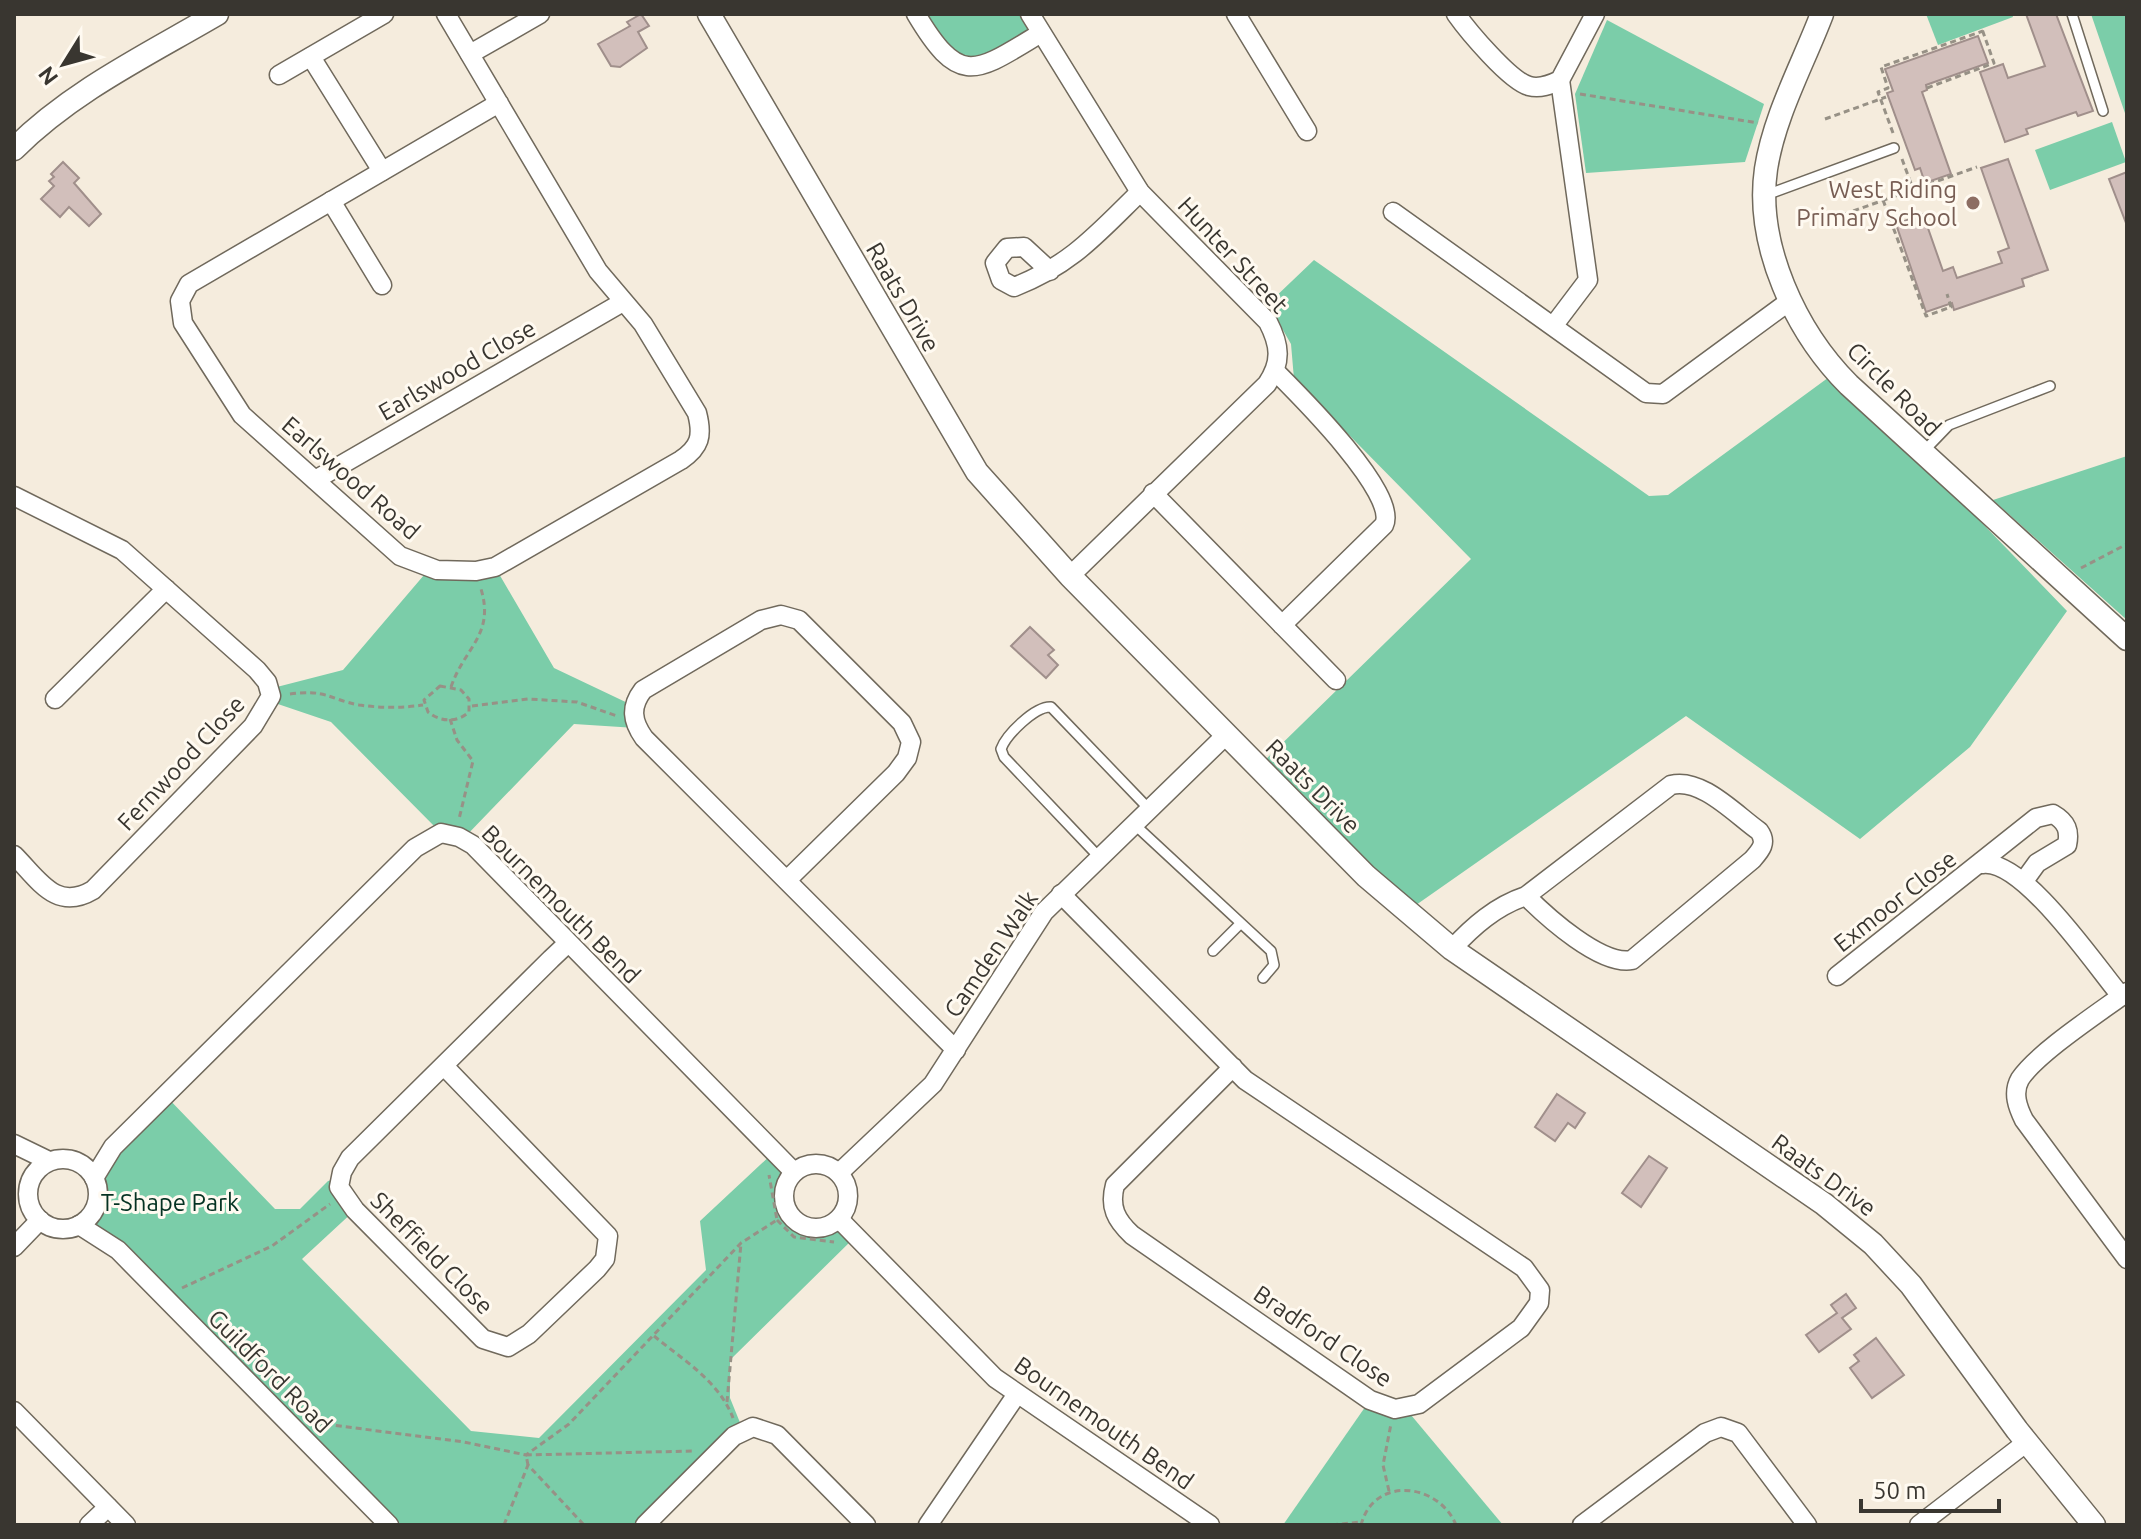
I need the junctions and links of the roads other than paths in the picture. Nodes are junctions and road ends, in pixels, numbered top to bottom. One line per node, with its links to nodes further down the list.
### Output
1 (217, 14): 22 (street)
2 (384, 14): 15 (street)
3 (446, 14): 14 (street, Earlswood Road)
4 (540, 14): 14 (street)
5 (709, 14): 39 (street, Raats Drive)
6 (916, 14): 13 (street)
7 (1030, 14): 13 (street, Hunter Street)
8 (1236, 14): 20 (street)
9 (1456, 14): 17 (street)
10 (1595, 14): 17 (street)
11 (1822, 14): 25 (street, Circle Road)
12 (2072, 14): 19 (lane)
13 (1041, 33): 24 (street, Hunter Street)
14 (470, 54): 18 (street, Earlswood Road)
15 (311, 57): 16 (street); 23 (street)
16 (279, 75)
17 (1561, 86): 32 (street)
18 (499, 103): 23 (street, Earlswood Road); 31 (street, Earlswood Road)
19 (2103, 111)
20 (1307, 131)
21 (1895, 146): 25 (lane)
22 (14, 149)
23 (382, 171): 26 (street, Earlswood Road)
24 (1140, 192): 28 (street); 33 (street, Hunter Street)
25 (1763, 197): 30 (street, Circle Road)
26 (331, 201): 29 (street); 36 (street, Earlswood Road)
27 (1393, 212): 32 (street)
28 (1050, 271)
29 (382, 285)
30 (1791, 300): 32 (street); 35 (street, Circle Road)
31 (623, 302): 36 (street, Earlswood Close); 36 (street, Earlswood Road)
32 (1554, 325)
33 (1275, 371): 37 (street); 41 (street)
34 (2050, 386): 35 (lane)
35 (1922, 454): 42 (street, Circle Road)
36 (315, 480)
37 (1153, 493): 39 (street); 41 (street)
38 (14, 496): 40 (street, Fernwood Close)
39 (1070, 576): 45 (street, Raats Drive)
40 (166, 589): 44 (street); 48 (street, Fernwood Close)
41 (1282, 625): 43 (street)
42 (2127, 639)
43 (1336, 680)
44 (55, 699)
45 (1226, 735): 46 (street, Camden Walk); 57 (street, Raats Drive)
46 (1149, 809): 47 (street, Camden Walk); 49 (lane)
47 (1134, 824): 49 (street, Camden Walk); 55 (lane)
48 (14, 855)
49 (1099, 857): 53 (street, Camden Walk)
50 (1982, 864): 52 (street, Exmoor Close); 52 (street, Exmoor Close); 59 (street, Exmoor Close)
51 (787, 880): 51 (street); 62 (street)
52 (2024, 881): 61 (street, Exmoor Close)
53 (1061, 894): 62 (street, Camden Walk); 64 (street, Bradford Close)
54 (1526, 896): 54 (street); 57 (street)
55 (1240, 924): 58 (lane); 60 (lane)
56 (568, 943): 63 (street, Sheffield Close); 66 (street, Bournemouth Bend); 69 (street, Bournemouth Bend)
57 (1452, 949): 84 (street, Raats Drive)
58 (1213, 951)
59 (1837, 976)
60 (1263, 978)
61 (2124, 994): 81 (street)
62 (956, 1050): 70 (street, Camden Walk)
63 (444, 1066): 63 (street, Sheffield Close)
64 (1233, 1067): 64 (street, Bradford Close)
65 (14, 1146): 67 (street); 71 (street)
66 (113, 1147): 68 (street, Bournemouth Bend); 72 (street, Bournemouth Bend)
67 (49, 1161): 68 (street); 71 (street)
68 (79, 1163): 72 (street)
69 (794, 1172): 70 (street); 76 (street)
70 (839, 1173): 76 (street)
71 (32, 1176): 73 (street)
72 (94, 1178): 74 (street)
73 (29, 1203): 75 (street); 77 (street)
74 (94, 1210): 78 (street); 80 (street, Guildford Road)
75 (14, 1218)
76 (839, 1219): 82 (street, Bournemouth Bend)
77 (40, 1220): 78 (street); 79 (street)
78 (79, 1225): 80 (street, Guildford Road)
79 (14, 1247)
80 (118, 1250): 88 (street, Guildford Road)
81 (2127, 1259)
82 (1017, 1394): 91 (street); 92 (street, Bournemouth Bend)
83 (14, 1411): 85 (street)
84 (2031, 1446): 95 (street); 96 (street, Raats Drive); 97 (street, Raats Drive)
85 (108, 1507): 86 (street); 87 (street)
86 (89, 1525)
87 (126, 1525)
88 (389, 1525)
89 (645, 1525): 90 (street)
90 (866, 1525)
91 (928, 1525)
92 (1210, 1525)
93 (1582, 1525): 94 (street)
94 (1807, 1525)
95 (1919, 1525)
96 (2078, 1525)
97 (2094, 1525)

